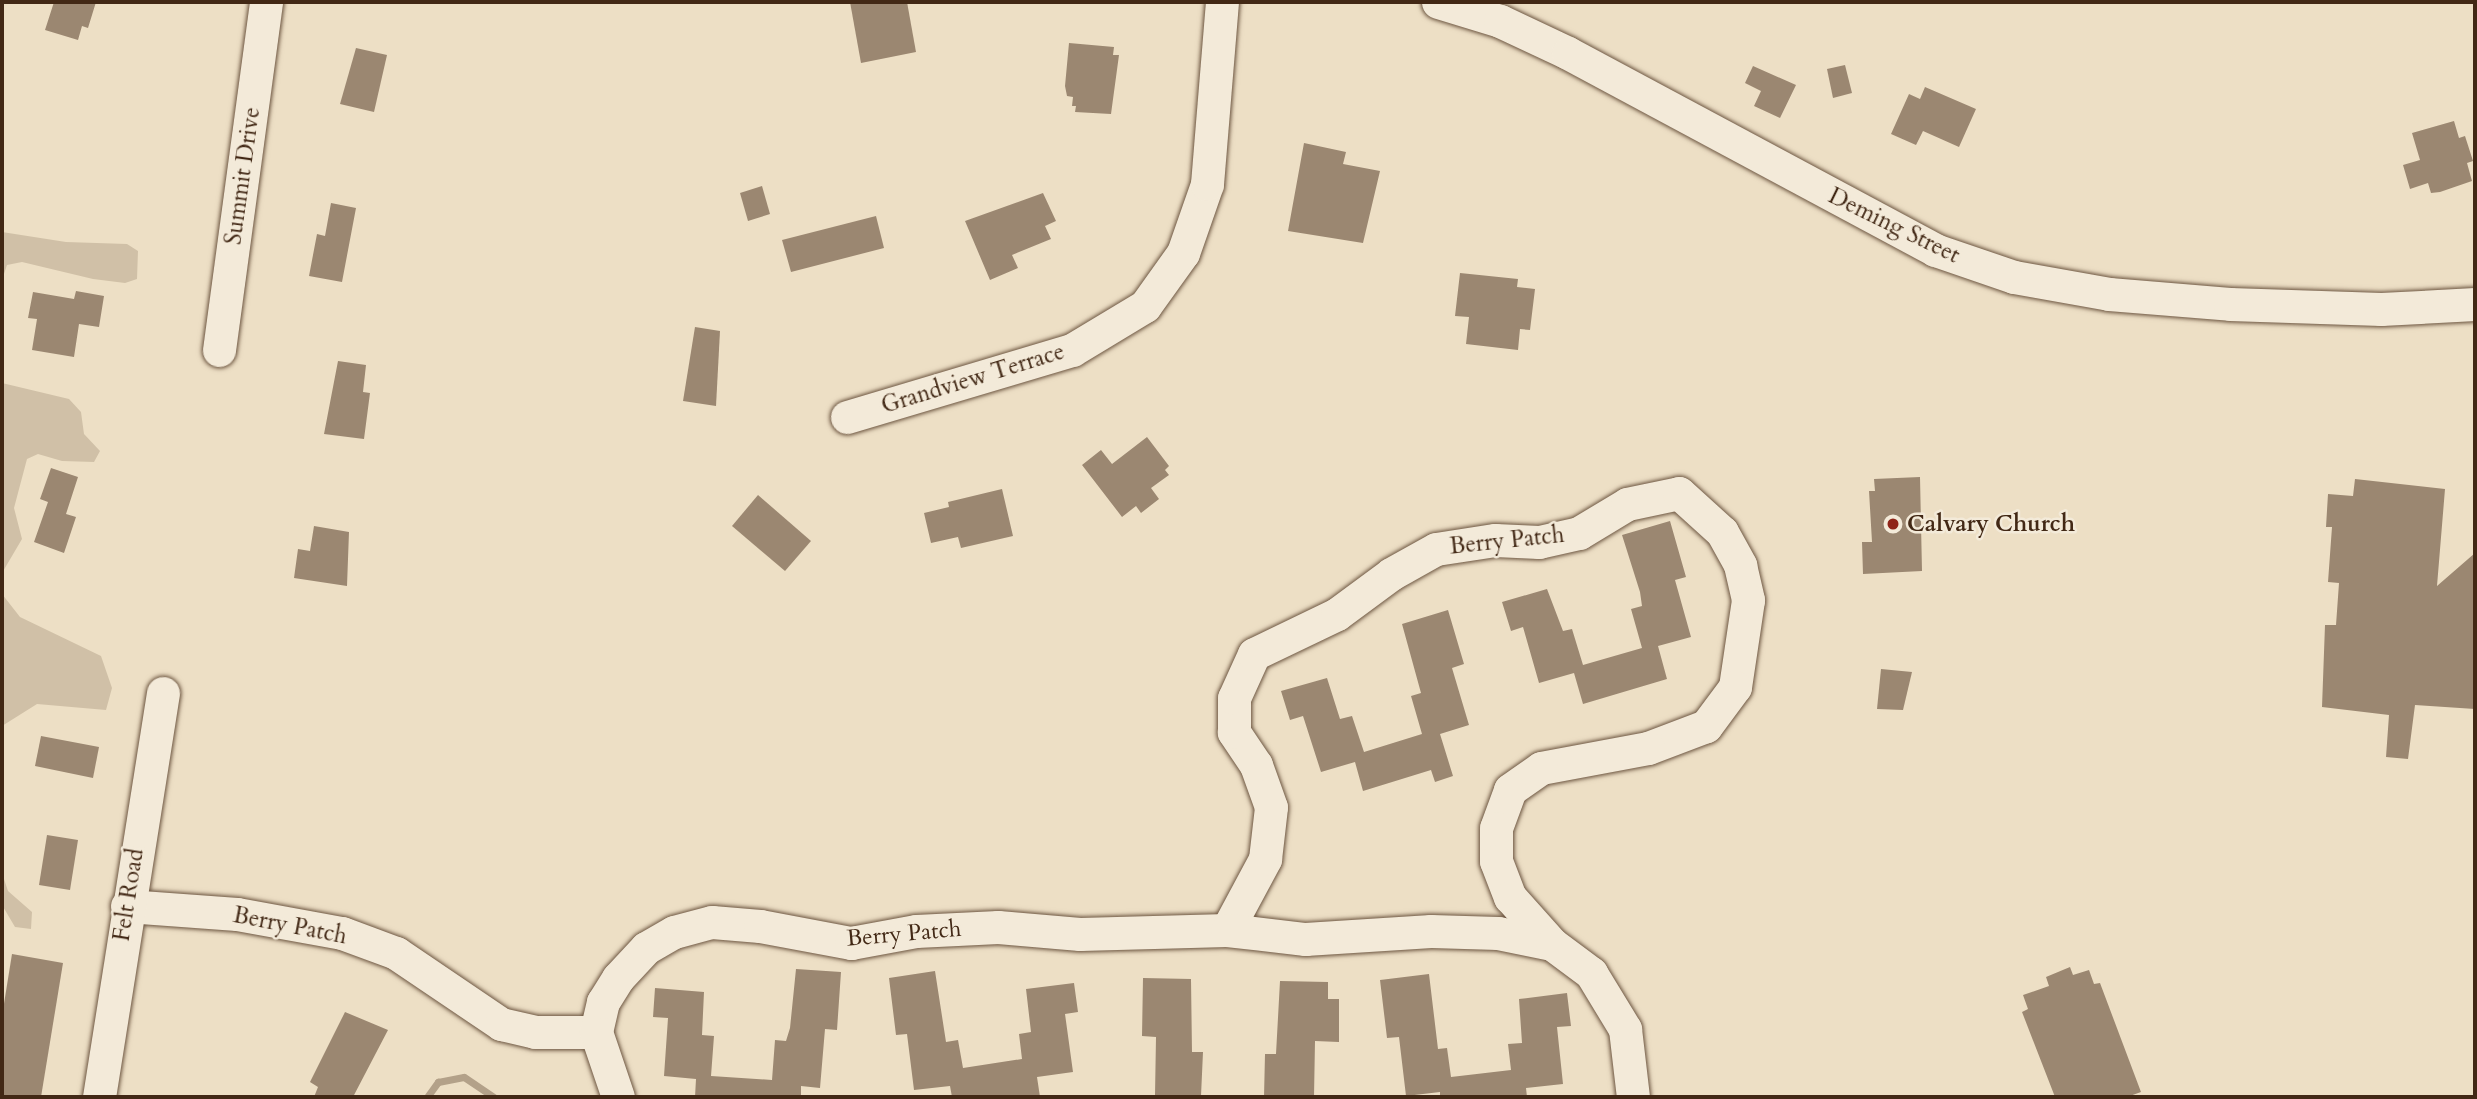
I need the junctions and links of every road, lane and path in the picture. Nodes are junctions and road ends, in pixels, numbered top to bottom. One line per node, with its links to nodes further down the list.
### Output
1 (267, 2): 5 (street, Summit Drive)
2 (1222, 2): 6 (street, Grandview Terrace)
3 (1444, 2): 4 (street, Deming Street)
4 (2475, 304)
5 (219, 350)
6 (847, 416)
7 (163, 693): 8 (street, Felt Road)
8 (127, 906): 11 (street, Berry Patch); 12 (street, Felt Road)
9 (1227, 930): 10 (street, Berry Patch); 10 (street, Berry Patch); 11 (street, Berry Patch)
10 (1552, 944): 14 (street, Berry Patch)
11 (596, 1031): 13 (street)
12 (99, 1097)
13 (618, 1097)
14 (1633, 1097)

